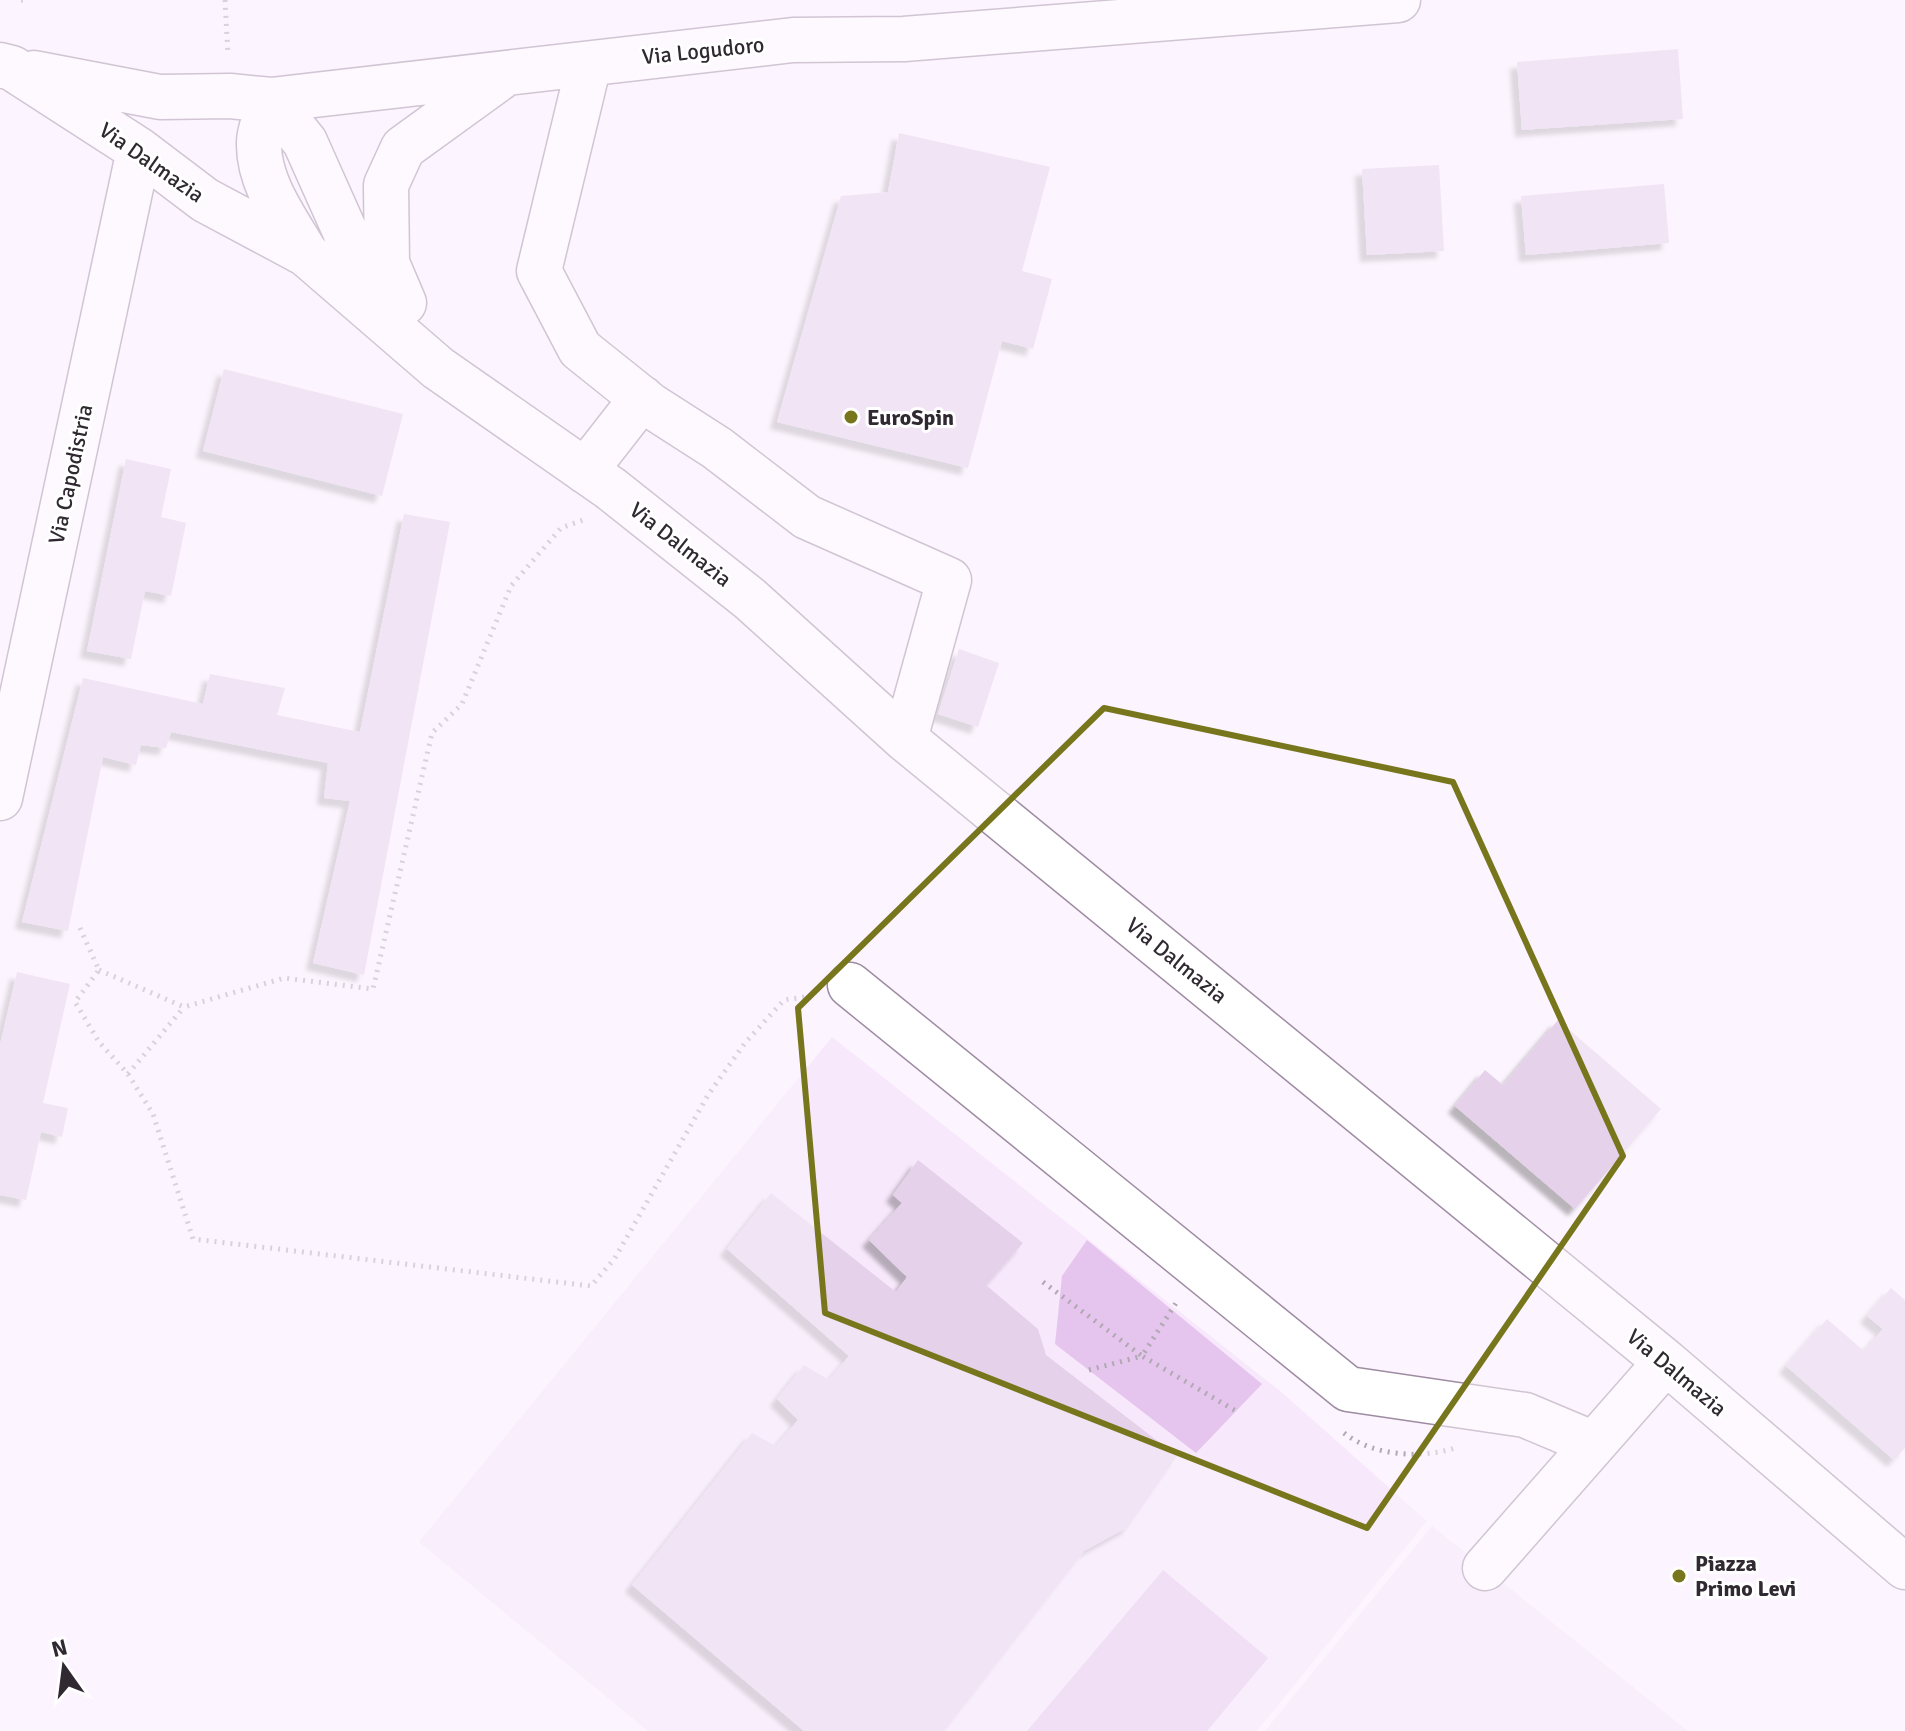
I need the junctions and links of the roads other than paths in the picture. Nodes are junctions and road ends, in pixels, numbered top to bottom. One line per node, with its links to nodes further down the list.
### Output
1 (1398, 0): 2 (street, Via Logudoro)
2 (589, 64): 4 (street, Via Logudoro); 10 (street)
3 (6, 67): 5 (street, Via Logudoro); 6 (street, Via Dalmazia)
4 (503, 76): 5 (street, Via Logudoro); 8 (street, Via Dalmazia)
5 (250, 98): 7 (street, Via Dalmazia); 8 (street, Via Dalmazia)
6 (139, 150): 7 (street, Via Dalmazia); 13 (street, Via Capodistria)
7 (306, 254): 9 (street, Via Dalmazia)
8 (407, 309): 9 (street, Via Dalmazia)
9 (438, 368): 11 (street, Via Dalmazia)
10 (642, 398): 11 (street); 12 (street)
11 (597, 480): 12 (street, Via Dalmazia)
12 (905, 739): 15 (street, Via Dalmazia)
13 (0, 798)
14 (832, 990): 16 (street)
15 (1666, 1362): 16 (street); 17 (street, Via Dalmazia)
16 (1594, 1444): 18 (street)
17 (1905, 1567)
18 (1485, 1568)

